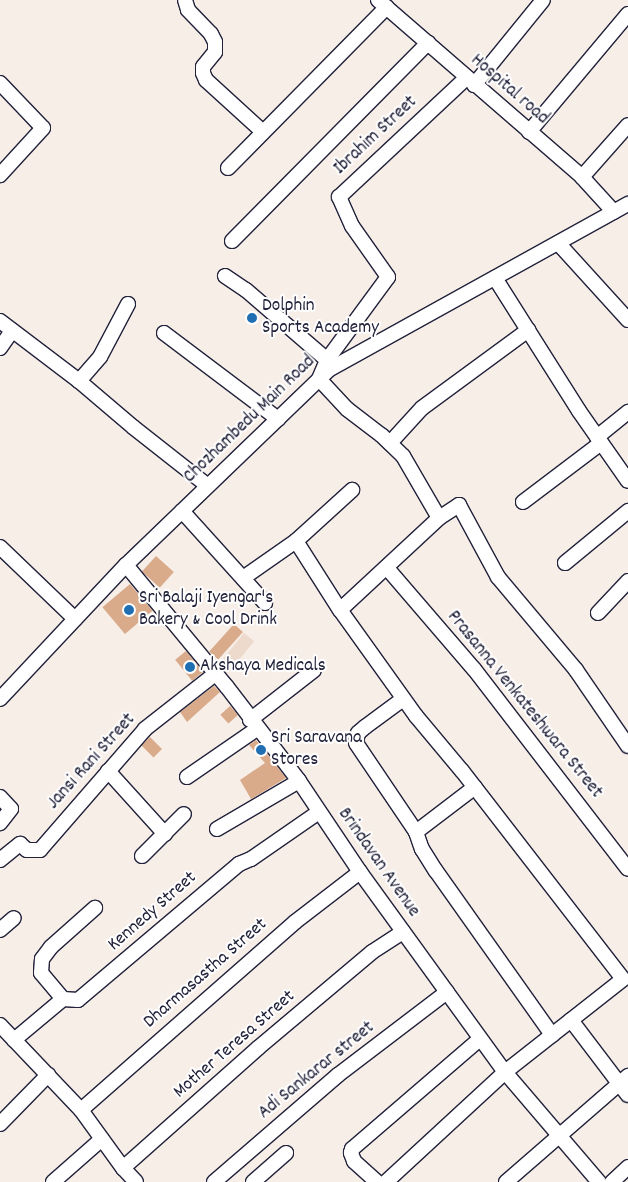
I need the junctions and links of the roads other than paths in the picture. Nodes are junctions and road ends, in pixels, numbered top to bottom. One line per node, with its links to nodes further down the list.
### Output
1 (185, 0): 9 (street)
2 (543, 0): 6 (street)
3 (382, 3): 5 (street, Hospital road); 9 (street)
4 (628, 14): 10 (street)
5 (428, 44): 6 (street, Hospital road); 15 (street)
6 (470, 81): 10 (street, Hospital road); 26 (street, Ibrahim Street)
7 (0, 83): 12 (street)
8 (628, 125): 13 (street)
9 (263, 132): 11 (street)
10 (528, 132): 13 (street, Hospital road)
11 (228, 168)
12 (0, 175)
13 (582, 177): 14 (street, Hospital road)
14 (623, 209): 16 (street, Chozhambedu Main Road)
15 (232, 241)
16 (558, 243): 18 (street, Chozhambedu Main Road); 20 (street)
17 (225, 276): 26 (street)
18 (495, 278): 22 (street); 27 (street, Chozhambedu Main Road)
19 (128, 304): 28 (street)
20 (628, 320)
21 (0, 321): 23 (street)
22 (528, 330): 31 (street); 32 (street)
23 (12, 331): 25 (street); 28 (street)
24 (164, 333): 30 (street)
25 (0, 348)
26 (327, 360): 27 (street, Ibrahim Street)
27 (320, 379): 30 (street, Chozhambedu Main Road); 32 (street)
28 (79, 381): 34 (street)
29 (628, 412): 31 (street)
30 (278, 419): 34 (street, Chozhambedu Main Road)
31 (599, 440): 33 (street); 36 (street)
32 (390, 443): 39 (street)
33 (628, 481)
34 (208, 486): 37 (street, Chozhambedu Main Road)
35 (352, 490): 40 (street)
36 (523, 502)
37 (182, 511): 43 (street, Chozhambedu Main Road); 45 (street)
38 (628, 511): 42 (street)
39 (439, 518): 44 (street); 56 (street)
40 (296, 540): 45 (street); 48 (street)
41 (0, 547): 50 (street)
42 (565, 563)
43 (126, 565): 50 (street, Chozhambedu Main Road); 52 (street, Brindavan Avenue)
44 (387, 568): 48 (street); 70 (street, Prasanna Venkateshwara Street)
45 (243, 578): 47 (street)
46 (628, 581): 49 (street)
47 (264, 603)
48 (340, 610): 53 (street)
49 (598, 612)
50 (75, 619): 54 (street, Chozhambedu Main Road)
51 (314, 670): 55 (street)
52 (215, 674): 55 (street, Brindavan Avenue); 57 (street, Jansi Rani Street)
53 (404, 698): 60 (street); 66 (street)
54 (0, 699)
55 (254, 724): 58 (street); 59 (street, Brindavan Avenue)
56 (626, 740)
57 (108, 771): 67 (street); 69 (street, Jansi Rani Street)
58 (187, 777)
59 (299, 781): 62 (street, Brindavan Avenue); 65 (street)
60 (475, 787): 66 (street); 78 (street)
61 (0, 797): 64 (street)
62 (319, 812): 71 (street, Brindavan Avenue); 77 (street, Kennedy Street)
63 (184, 814): 67 (street)
64 (0, 823)
65 (217, 829)
66 (416, 832): 80 (street)
67 (164, 834): 68 (street)
68 (142, 856)
69 (0, 860)
70 (628, 869)
71 (360, 872): 75 (street, Brindavan Avenue); 87 (street, Dharmasastha Street)
72 (95, 908): 77 (street)
73 (14, 918): 74 (street)
74 (0, 930)
75 (404, 932): 76 (street, Brindavan Avenue); 93 (street, Mother Teresa Street)
76 (447, 992): 81 (street, Brindavan Avenue); 96 (street, Adi Sankarar street)
77 (62, 999): 82 (street, Kennedy Street)
78 (571, 1020): 80 (street); 85 (street)
79 (1, 1026): 82 (street)
80 (552, 1035): 83 (street)
81 (480, 1039): 83 (street, Brindavan Avenue); 98 (street)
82 (14, 1040): 84 (street)
83 (505, 1072): 89 (street, Brindavan Avenue); 99 (street)
84 (48, 1075): 87 (street); 88 (street)
85 (624, 1079): 86 (street); 89 (street)
86 (628, 1095)
87 (82, 1110): 90 (street)
88 (0, 1124)
89 (560, 1134): 100 (street); 101 (street, Brindavan Avenue)
90 (102, 1139): 93 (street); 94 (street)
91 (286, 1153): 97 (street)
92 (628, 1167): 102 (street)
93 (123, 1168): 95 (street)
94 (54, 1182)
95 (136, 1182)
96 (214, 1182)
97 (253, 1182)
98 (377, 1182)
99 (386, 1182)
100 (506, 1182)
101 (599, 1182)
102 (612, 1182)

